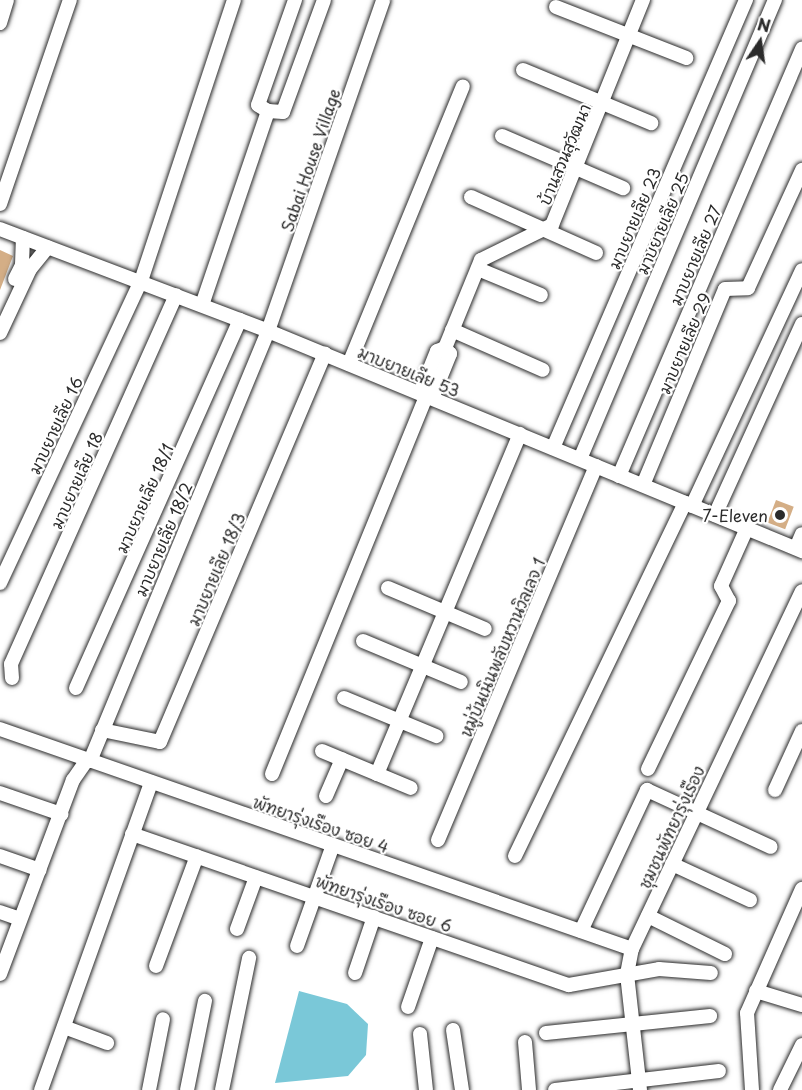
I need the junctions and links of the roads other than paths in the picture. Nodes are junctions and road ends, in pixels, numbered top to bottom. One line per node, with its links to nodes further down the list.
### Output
1 (7, 0): 11 (street)
2 (70, 0): 25 (street)
3 (234, 0): 33 (street, มาบยายเลีย 16)
4 (295, 0): 18 (street)
5 (324, 0): 18 (street)
6 (383, 0): 41 (street, Sabai House Village)
7 (643, 0): 12 (street, บ้านสวนสุวัฒนา)
8 (746, 0): 48 (street, มาบยายเลีย 23)
9 (775, 0): 49 (street, มาบยายเลีย 25)
10 (556, 7): 12 (street)
11 (0, 23)
12 (628, 36): 14 (street); 17 (street, บ้านสวนสุวัฒนา)
13 (802, 48): 51 (street, มาบยายเลีย 27)
14 (686, 58)
15 (523, 70): 17 (street)
16 (463, 86): 44 (street)
17 (603, 102): 19 (street); 21 (street, บ้านสวนสุวัฒนา)
18 (268, 111): 36 (street)
19 (651, 123)
20 (502, 136): 21 (street)
21 (575, 167): 23 (street); 27 (street, บ้านสวนสุวัฒนา)
22 (802, 170): 52 (street, มาบยายเลีย 29)
23 (623, 188)
24 (471, 197): 27 (street)
25 (0, 204)
26 (0, 229): 28 (street, มาบยายเลีย 53)
27 (548, 230): 30 (street); 31 (street, บ้านสวนสุวัฒนา)
28 (23, 238): 29 (street, มาบยายเลีย 53); 37 (street)
29 (48, 247): 33 (street, มาบยายเลีย 53); 42 (street)
30 (596, 253)
31 (478, 268): 35 (street); 40 (street)
32 (802, 270): 53 (street)
33 (141, 281): 34 (street, มาบยายเลีย 53); 58 (street, มาบยายเลีย 16)
34 (176, 295): 36 (street, มาบยายเลีย 53); 65 (street, มาบยายเลีย 18)
35 (541, 295)
36 (202, 305): 38 (street, มาบยายเลีย 53)
37 (0, 312)
38 (240, 320): 41 (street, มาบยายเลีย 53); 67 (street, มาบยายเลีย 18/1)
39 (802, 324): 54 (street)
40 (452, 330): 45 (street); 46 (street)
41 (268, 331): 43 (street, มาบยายเลีย 53); 71 (street, มาบยายเลีย 18/2)
42 (0, 333)
43 (324, 354): 44 (street, มาบยายเลีย 53); 71 (street, มาบยายเลีย 18/3)
44 (349, 364): 46 (street, มาบยายเลีย 53)
45 (543, 370)
46 (426, 396): 47 (street, มาบยายเลีย 53); 78 (street)
47 (520, 434): 48 (street, มาบยายเลีย 53); 61 (street)
48 (553, 448): 49 (street, มาบยายเลีย 53)
49 (580, 459): 50 (street, มาบยายเลีย 53)
50 (596, 466): 51 (street, มาบยายเลีย 53); 88 (street, หมู่บ้นเนินพลับหวานวิลเลจ 1)
51 (619, 476): 52 (street, มาบยายเลีย 53)
52 (643, 485): 53 (street, มาบยายเลีย 53)
53 (689, 504): 54 (street, มาบยายเลีย 53); 93 (street)
54 (715, 515): 55 (street, มาบยายเลีย 53)
55 (747, 528): 57 (street, มาบยายเลีย 53); 77 (street)
56 (802, 534): 57 (street)
57 (799, 550)
58 (0, 583)
59 (388, 588): 61 (street)
60 (802, 591): 85 (street, ชุมชนพัทยารุ่งเรือง)
61 (445, 612): 62 (street); 64 (street)
62 (485, 629)
63 (363, 641): 64 (street)
64 (422, 666): 66 (street); 69 (street)
65 (12, 678)
66 (461, 682)
67 (76, 688)
68 (344, 698): 69 (street)
69 (399, 721): 73 (street); 79 (street)
70 (0, 729): 76 (street, พัทยารุ่งเรือง ซอย 4)
71 (102, 730): 76 (street, มาบยายเลีย 18/2)
72 (802, 731): 82 (street)
73 (436, 736)
74 (322, 751): 75 (street)
75 (342, 759): 79 (street); 84 (street)
76 (88, 760): 80 (street, พัทยารุ่งเรือง ซอย 4); 86 (street, มาบยายเลีย 18/2)
77 (648, 769)
78 (272, 774)
79 (377, 774): 81 (street)
80 (151, 782): 87 (street); 89 (street, พัทยารุ่งเรือง ซอย 4)
81 (411, 788)
82 (775, 790)
83 (0, 793): 86 (street)
84 (326, 796)
85 (696, 813): 90 (street); 94 (street, ชุมชนพัทยารุ่งเรือง); 105 (street)
86 (61, 814): 95 (street, มาบยายเลีย 18/2)
87 (132, 834): 92 (street, พัทยารุ่งเรือง ซอย 6); 123 (street)
88 (438, 840)
89 (333, 845): 98 (street); 105 (street, พัทยารุ่งเรือง ซอย 4)
90 (771, 847)
91 (0, 856): 95 (street)
92 (196, 856): 96 (street, พัทยารุ่งเรือง ซอย 6); 111 (street)
93 (515, 856)
94 (672, 864): 99 (street); 101 (street, ชุมชนพัทยารุ่งเรือง)
95 (40, 870): 103 (street, มาบยายเลีย 18/2)
96 (256, 877): 98 (street, พัทยารุ่งเรือง ซอย 6); 104 (street)
97 (802, 889): 116 (street)
98 (313, 897): 102 (street, พัทยารุ่งเรือง ซอย 6); 107 (street)
99 (750, 900)
100 (0, 912): 103 (street)
101 (648, 916): 108 (street, ชุมชนพัทยารุ่งเรือง); 109 (street)
102 (374, 917): 106 (street, พัทยารุ่งเรือง ซอย 6); 112 (street)
103 (20, 919): 114 (street, มาบยายเลีย 18/2)
104 (237, 929)
105 (581, 932): 108 (street, พัทยารุ่งเรือง ซอย 4)
106 (432, 938): 115 (street, พัทยารุ่งเรือง ซอย 6); 119 (street)
107 (297, 946)
108 (632, 949): 115 (street, ชุมชนพัทยารุ่งเรือง)
109 (725, 954)
110 (249, 958): 135 (street)
111 (156, 966)
112 (355, 973)
113 (711, 973): 115 (street, พัทยารุ่งเรือง ซอย 6)
114 (0, 974)
115 (627, 974): 122 (street, ชุมชนพัทยารุ่งเรือง)
116 (756, 990): 118 (street); 140 (street)
117 (205, 1001): 134 (street)
118 (802, 1005)
119 (408, 1007)
120 (710, 1016): 122 (street)
121 (162, 1019): 133 (street)
122 (632, 1023): 125 (street); 131 (street, ชุมชนพัทยารุ่งเรือง)
123 (63, 1027): 128 (street); 132 (street)
124 (453, 1030): 137 (street)
125 (546, 1033)
126 (420, 1034): 136 (street)
127 (525, 1042): 138 (street)
128 (107, 1043)
129 (802, 1045): 141 (street)
130 (719, 1071): 131 (street)
131 (639, 1085): 139 (street)
132 (45, 1089)
133 (149, 1090)
134 (187, 1090)
135 (222, 1090)
136 (426, 1090)
137 (462, 1090)
138 (529, 1090)
139 (555, 1090)
140 (752, 1090)
141 (780, 1090)

